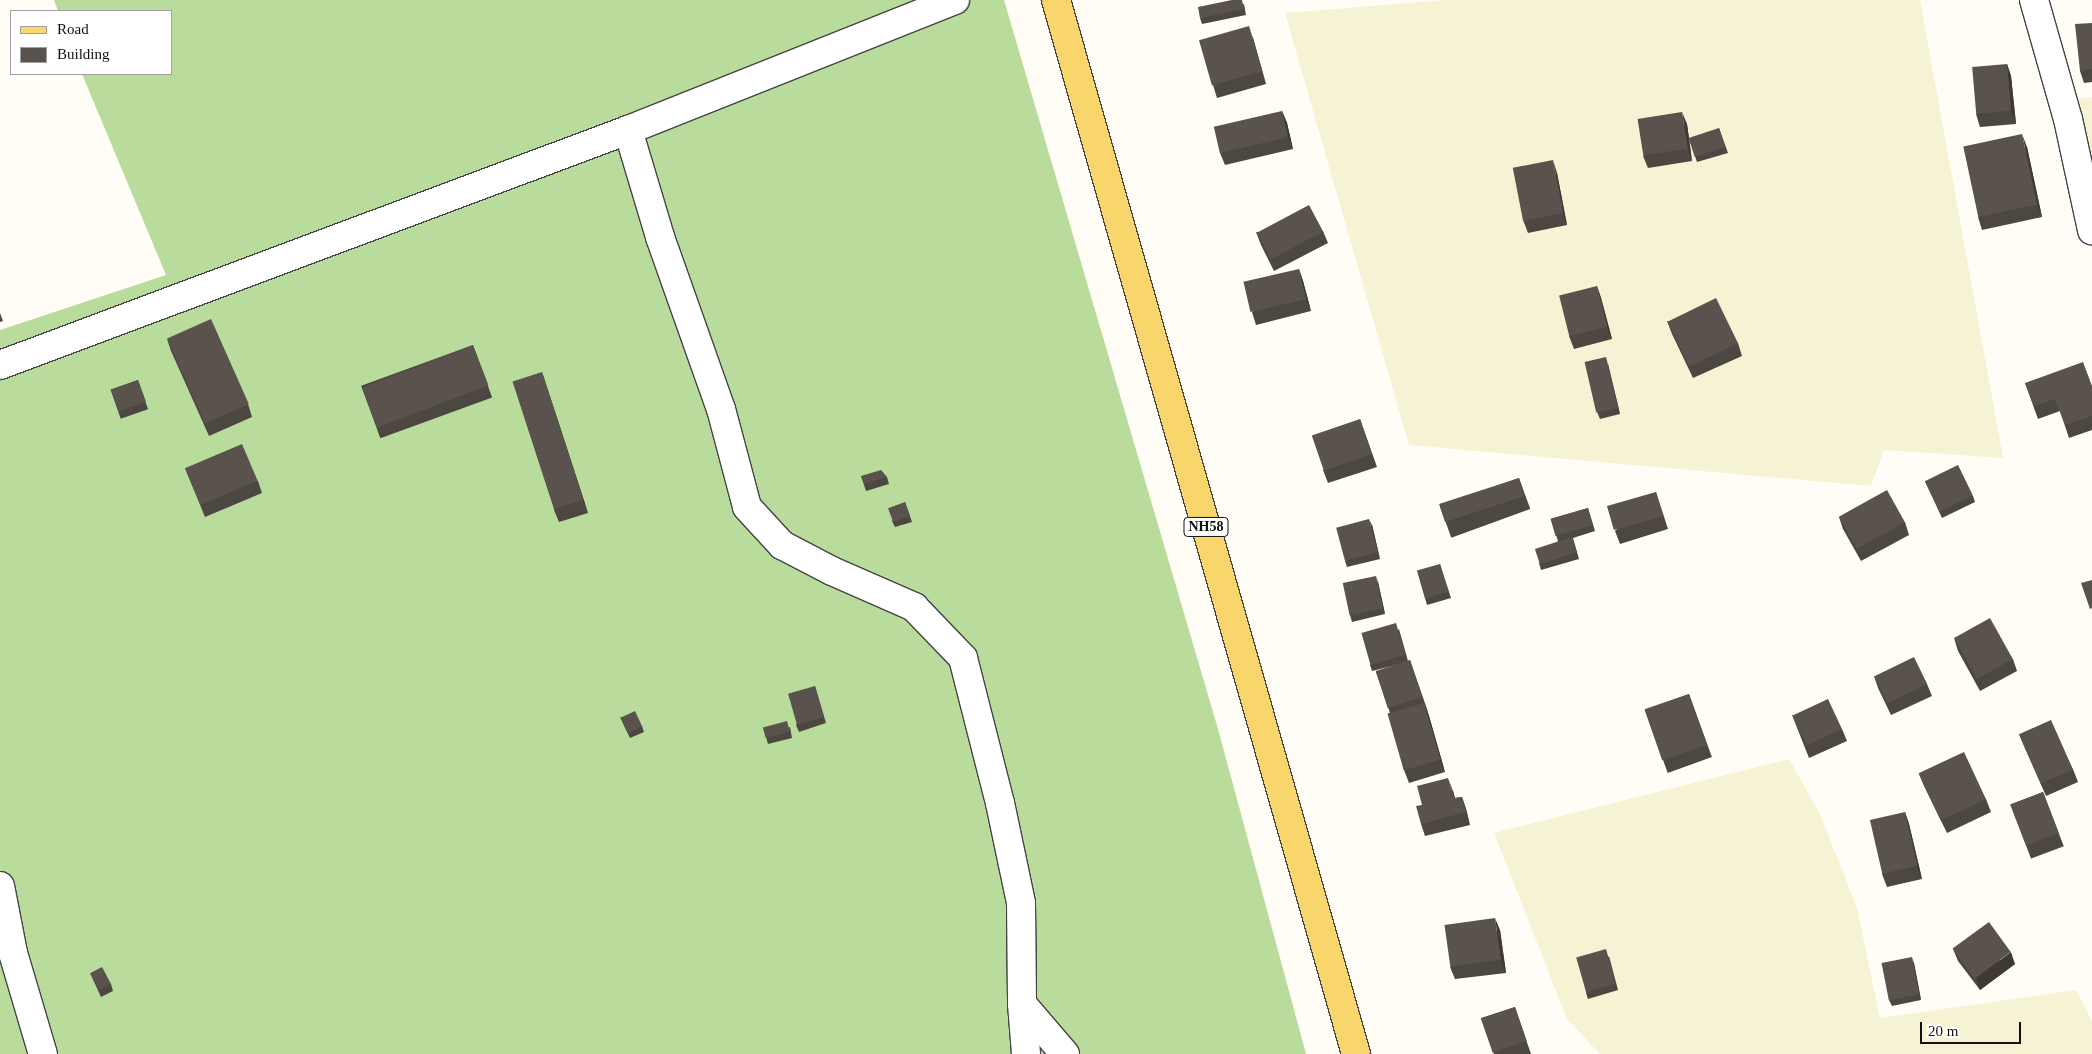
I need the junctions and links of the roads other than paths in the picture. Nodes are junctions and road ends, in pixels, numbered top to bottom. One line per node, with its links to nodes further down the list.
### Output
1 (955, 0): 4 (street)
2 (1056, 0): 12 (main road, NH58)
3 (2034, 0): 5 (street)
4 (628, 130): 6 (street); 8 (street)
5 (2092, 230)
6 (0, 365)
7 (0, 886): 9 (street)
8 (1022, 1004): 10 (street); 11 (street)
9 (43, 1054)
10 (1026, 1054)
11 (1065, 1054)
12 (1356, 1054)

